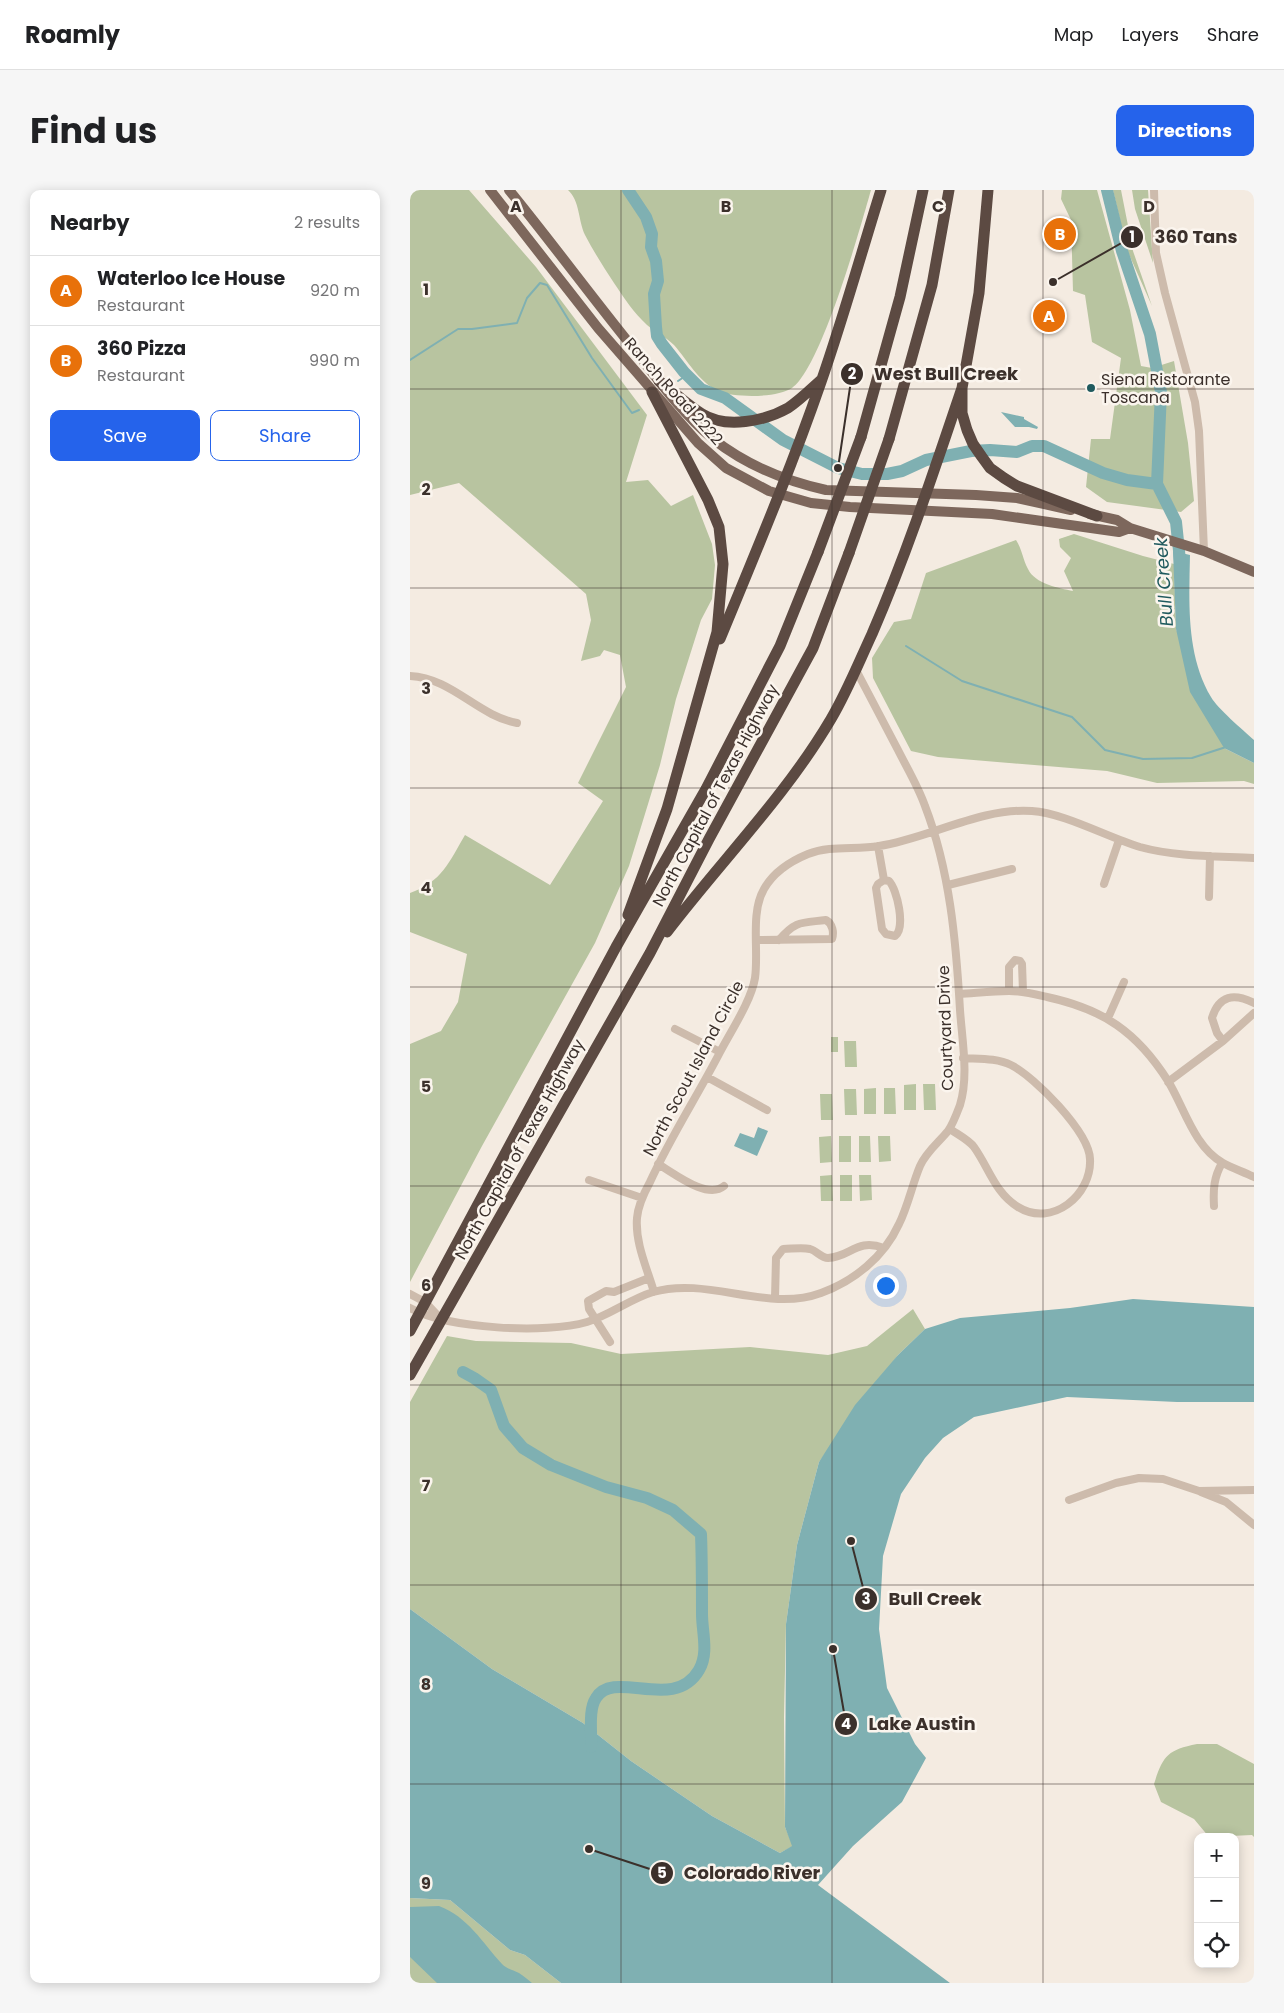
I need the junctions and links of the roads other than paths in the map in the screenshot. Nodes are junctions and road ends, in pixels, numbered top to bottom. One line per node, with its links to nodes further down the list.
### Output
1 (490, 190): 11 (main road, Ranch Road 2222)
2 (509, 190): 9 (main road, Ranch Road 2222)
3 (881, 190): 8 (highway)
4 (923, 190): 36 (highway, North Capital of Texas Highway, bridge)
5 (949, 190): 37 (highway, North Capital of Texas Highway, bridge)
6 (988, 190): 10 (highway)
7 (1154, 190): 18 (street)
8 (822, 379): 9 (highway); 12 (highway)
9 (659, 380): 12 (main road, Ranch Road 2222)
10 (962, 388): 13 (highway); 16 (highway)
11 (652, 392): 14 (main road, Ranch Road 2222); 22 (highway)
12 (787, 476): 13 (main road); 14 (highway)
13 (928, 493): 15 (highway); 16 (main road)
14 (780, 494): 15 (main road, Ranch Road 2222); 22 (highway)
15 (920, 510): 17 (main road, Ranch Road 2222); 20 (highway)
16 (1097, 516): 17 (main road)
17 (1130, 528): 18 (main road)
18 (1204, 551): 19 (main road)
19 (1254, 572)
20 (856, 670): 24 (street, Courtyard Drive); 37 (highway)
21 (410, 676): 23 (street)
22 (702, 682): 36 (highway)
23 (517, 723)
24 (934, 831): 25 (street, North Scout Island Circle); 26 (street, North Scout Island Circle); 32 (street, Courtyard Drive)
25 (1119, 840): 27 (street, North Scout Island Circle); 31 (street)
26 (878, 846): 30 (street); 34 (street, North Scout Island Circle)
27 (1210, 856): 28 (street, North Scout Island Circle); 33 (street)
28 (1254, 858)
29 (1012, 869): 32 (street)
30 (884, 880): 30 (street)
31 (1104, 884)
32 (948, 885): 41 (street, Courtyard Drive)
33 (1209, 897)
34 (757, 940): 35 (street); 47 (street, North Scout Island Circle)
35 (779, 940): 35 (street)
36 (616, 947): 65 (highway, North Capital of Texas Highway)
37 (650, 953): 68 (highway, North Capital of Texas Highway)
38 (1124, 982): 44 (street)
39 (1009, 991): 40 (street); 40 (street); 41 (street)
40 (1023, 992): 44 (street)
41 (959, 994): 48 (street, Courtyard Drive)
42 (1254, 1003): 46 (street)
43 (1254, 1013): 46 (street)
44 (1108, 1018): 50 (street)
45 (675, 1029): 47 (street)
46 (1223, 1041): 50 (street)
47 (720, 1052): 49 (street, North Scout Island Circle)
48 (963, 1058): 52 (street, Courtyard Drive); 52 (street)
49 (707, 1077): 51 (street); 54 (street, North Scout Island Circle)
50 (1168, 1082): 53 (street)
51 (767, 1110)
52 (950, 1129): 60 (street, Courtyard Drive)
53 (1222, 1162): 55 (street); 59 (street)
54 (658, 1164): 57 (street); 58 (street, North Scout Island Circle)
55 (1254, 1177)
56 (590, 1180): 58 (street)
57 (724, 1186)
58 (642, 1198): 61 (street, North Scout Island Circle)
59 (1214, 1206)
60 (884, 1248): 64 (street, Courtyard Drive); 64 (street)
61 (649, 1278): 62 (street, North Scout Island Circle); 67 (street)
62 (654, 1292): 64 (street, Courtyard Drive); 67 (street, Courtyard Drive)
63 (410, 1294): 65 (street)
64 (775, 1298)
65 (425, 1302): 66 (highway, North Capital of Texas Highway); 68 (street)
66 (415, 1311): 68 (street, Courtyard Drive); 69 (highway, North Capital of Texas Highway)
67 (596, 1319): 68 (street, Courtyard Drive); 70 (street)
68 (442, 1320): 71 (highway, North Capital of Texas Highway)
69 (410, 1331)
70 (610, 1342)
71 (410, 1375)
72 (1254, 1490): 73 (street)
73 (1199, 1491): 74 (street); 75 (street)
74 (1069, 1500)
75 (1254, 1525)

